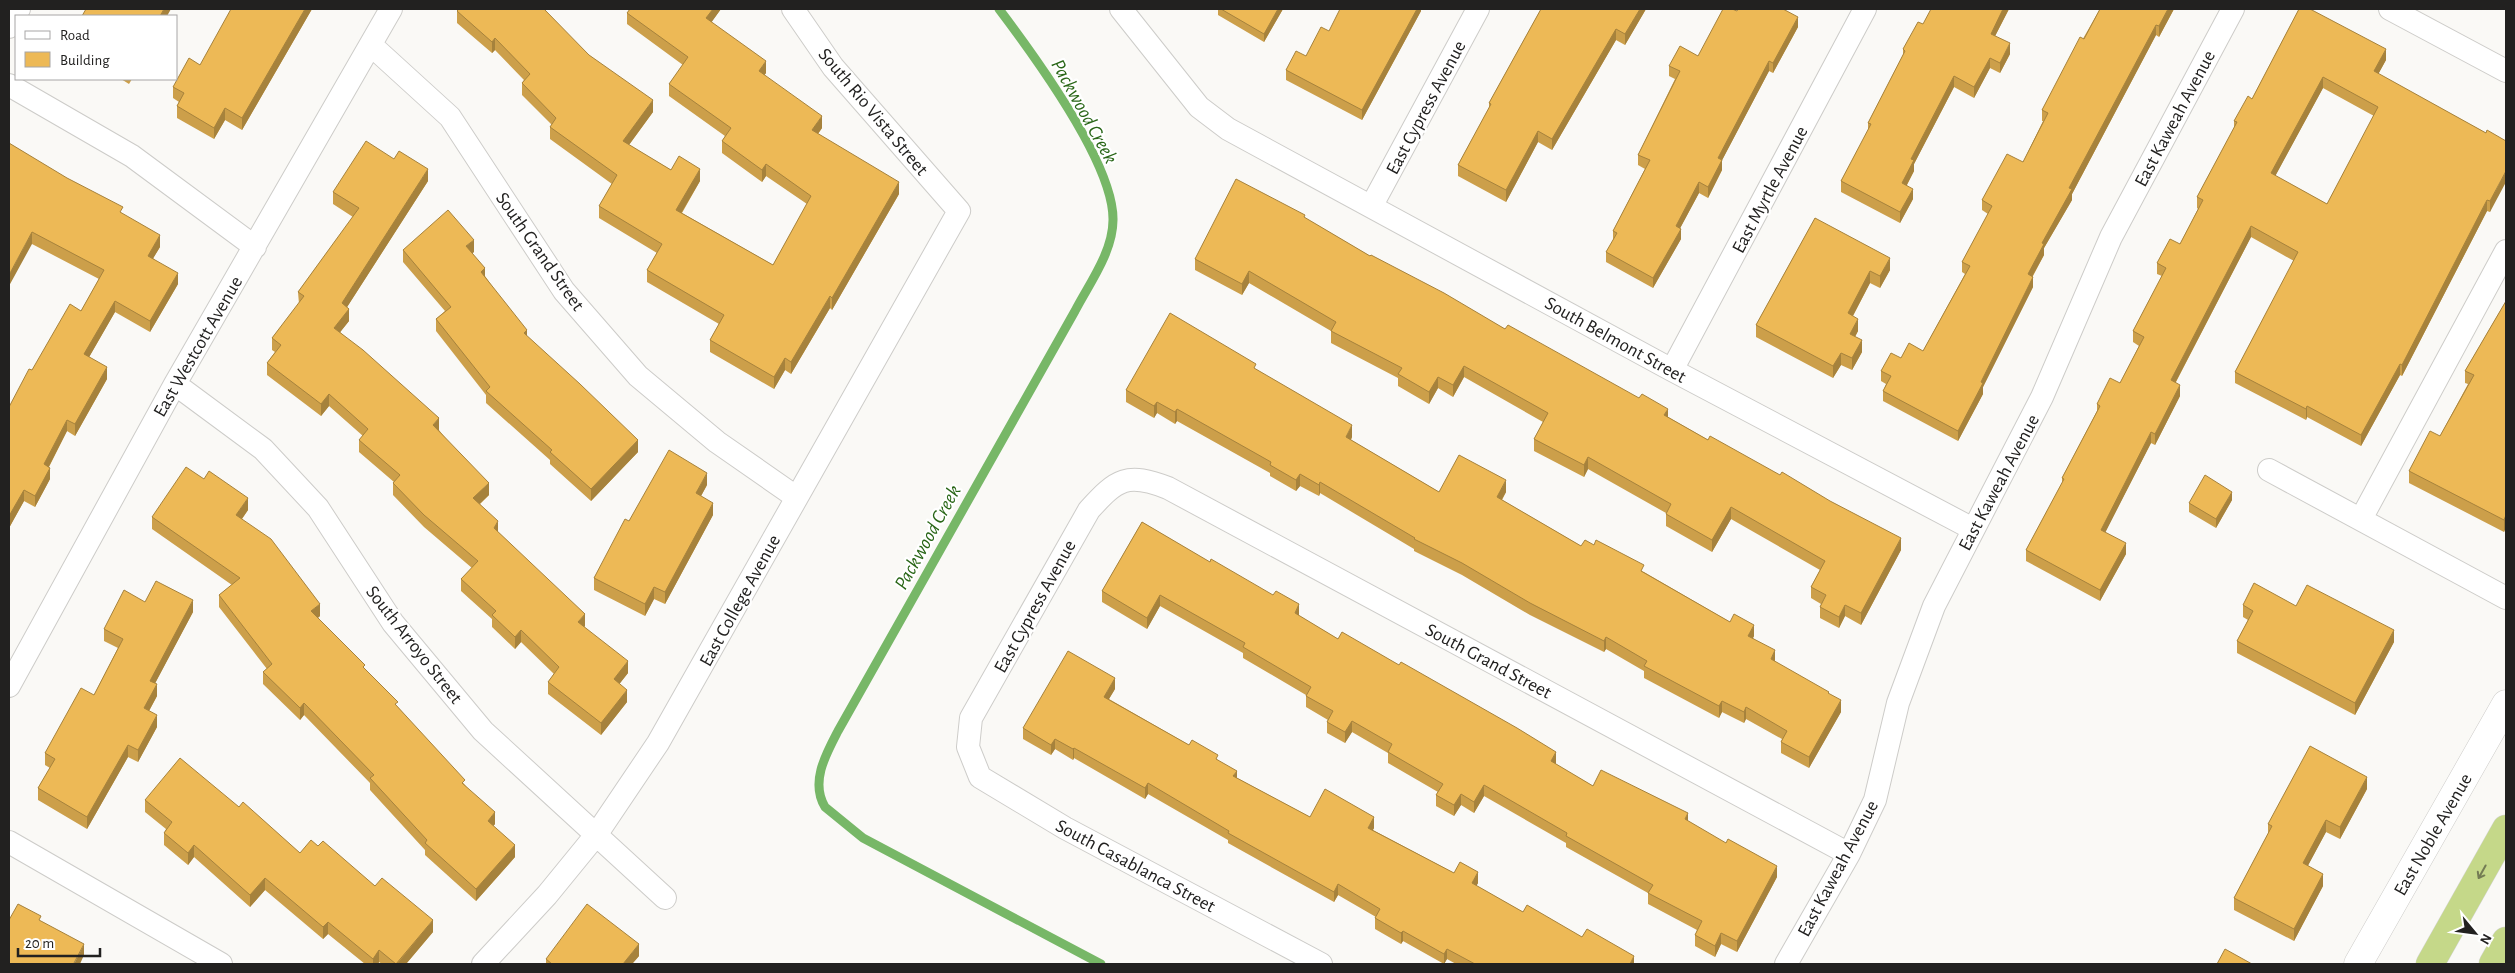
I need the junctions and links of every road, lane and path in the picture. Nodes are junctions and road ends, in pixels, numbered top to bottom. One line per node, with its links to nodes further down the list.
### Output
1 (391, 9): 8 (street, East Westcott Avenue)
2 (793, 9): 12 (street, South Rio Vista Street)
3 (1121, 9): 11 (street, South Belmont Street)
4 (1478, 9): 11 (street, East Cypress Avenue)
5 (1866, 9): 15 (street, East Myrtle Avenue)
6 (2233, 9): 21 (street, East Kaweah Avenue)
7 (2390, 9): 9 (street)
8 (371, 45): 13 (street, East Westcott Avenue); 19 (street, South Grand Street)
9 (2506, 71)
10 (9, 85): 13 (street)
11 (1372, 205): 15 (street, South Belmont Street)
12 (959, 211): 19 (street, East College Avenue)
13 (254, 247): 16 (street, East Westcott Avenue)
14 (2506, 251): 20 (street)
15 (1672, 370): 21 (street, South Belmont Street)
16 (175, 384): 23 (street, East Westcott Avenue); 27 (street, South Arroyo Street)
17 (2269, 470): 20 (street)
18 (1124, 480): 25 (street, East Cypress Avenue); 29 (street, South Grand Street)
19 (796, 498): 27 (street, East College Avenue)
20 (2360, 520): 22 (street)
21 (1973, 529): 29 (street, East Kaweah Avenue)
22 (2506, 598)
23 (9, 686)
24 (2506, 704): 36 (street, East Noble Avenue)
25 (968, 747): 34 (street, South Casablanca Street)
26 (2506, 829): 37 (highway, one-way to 37)
27 (596, 835): 30 (street, South Arroyo Street); 33 (street, East College Avenue)
28 (9, 842): 32 (street)
29 (1849, 854): 35 (street, East Kaweah Avenue)
30 (666, 898)
31 (2506, 941): 38 (highway)
32 (221, 964)
33 (483, 964)
34 (1322, 964)
35 (1786, 964)
36 (2358, 964)
37 (2430, 964)
38 (2493, 964)

